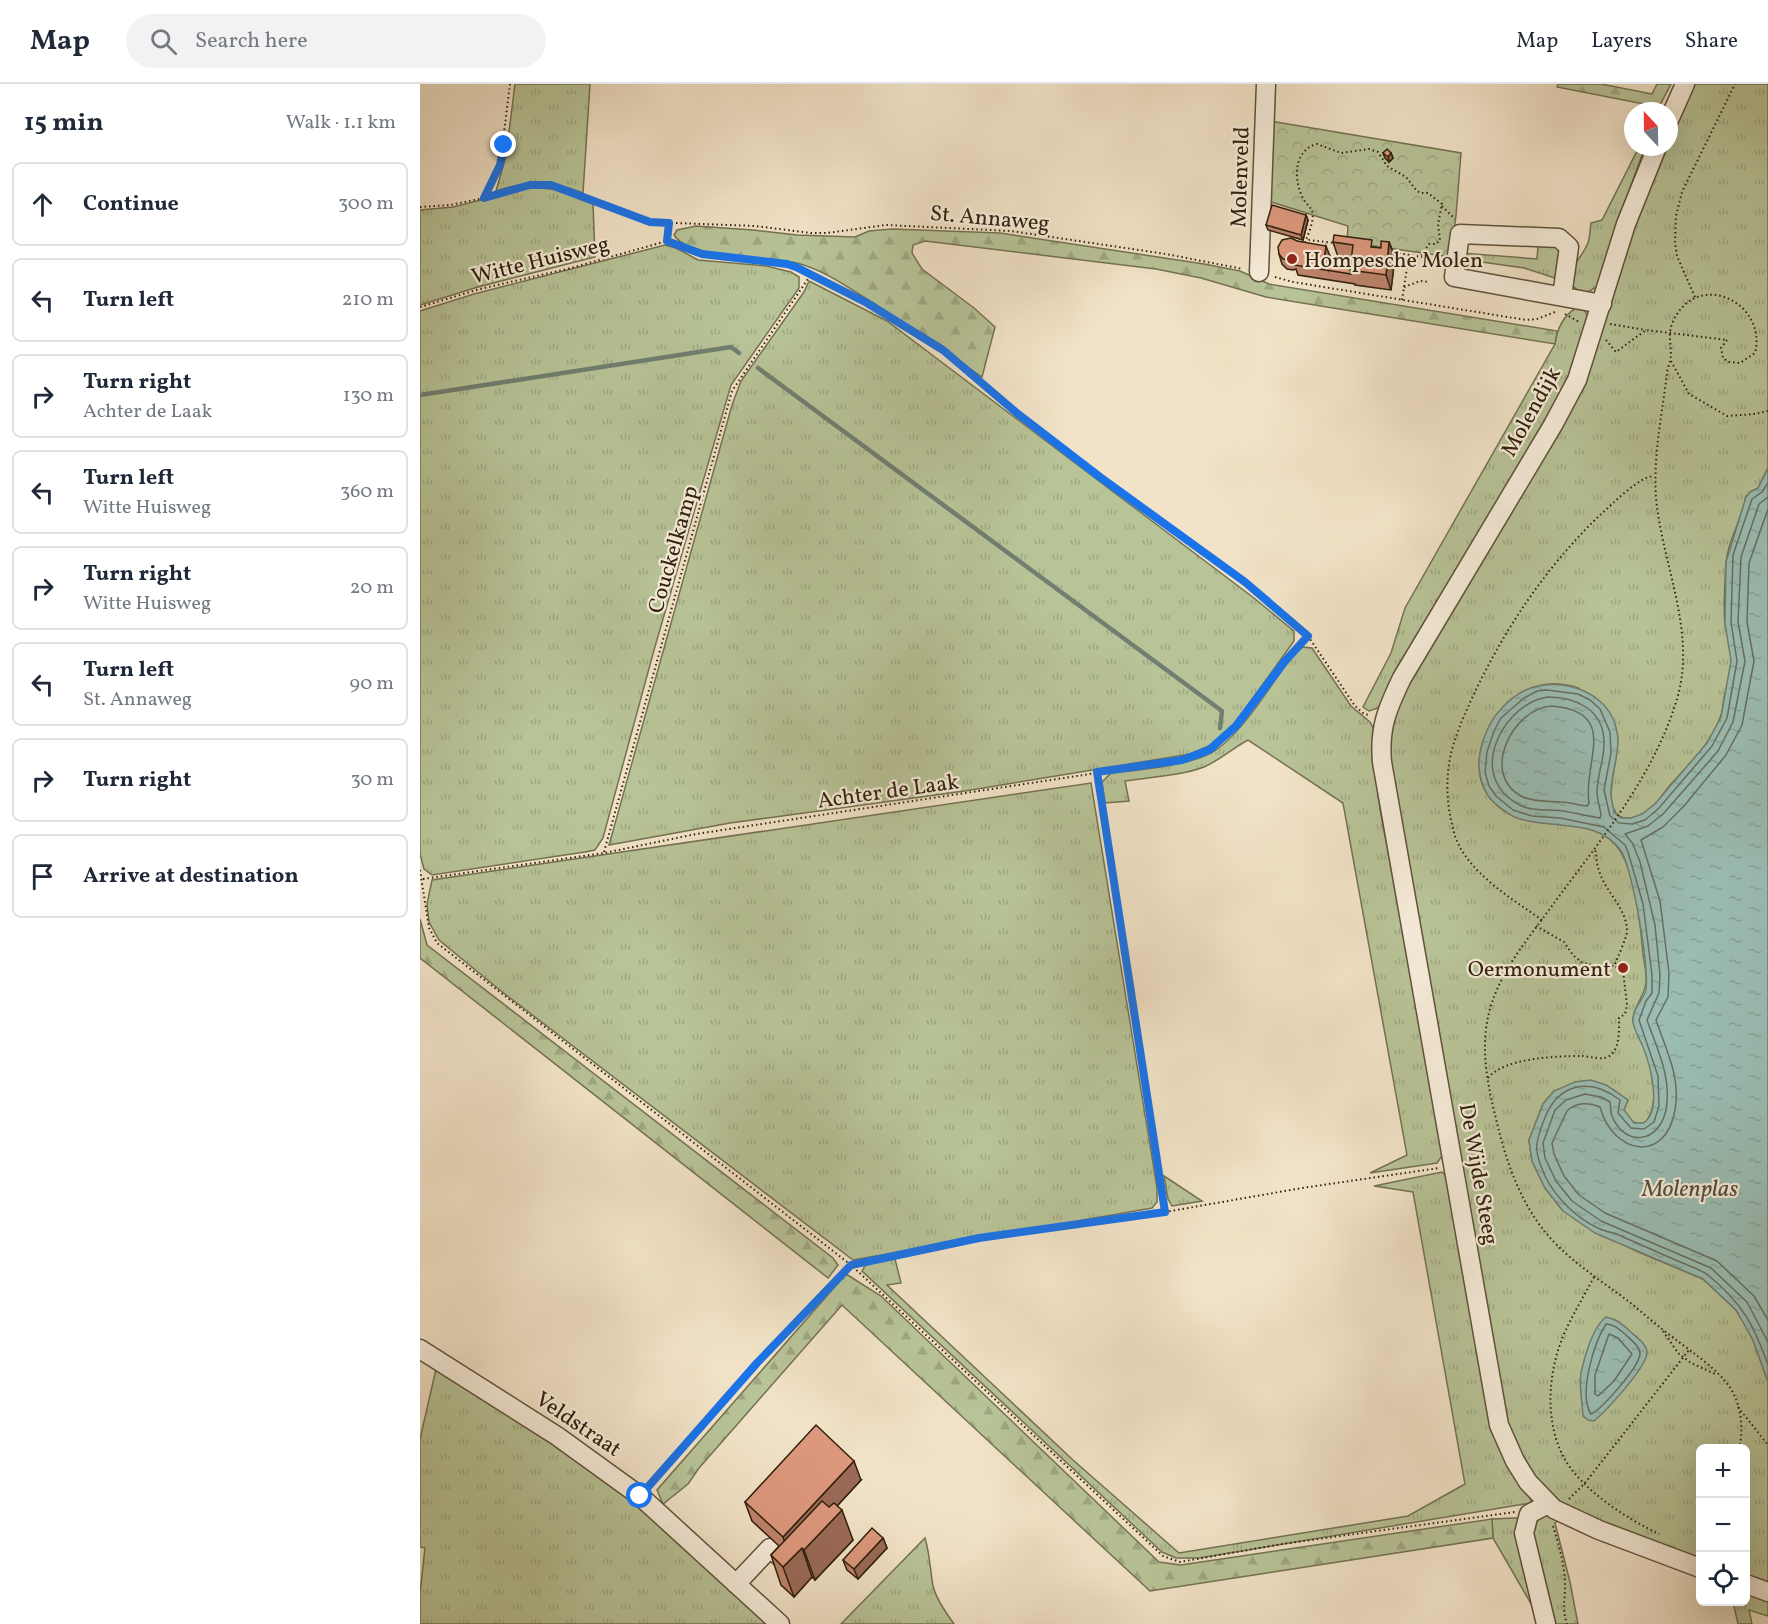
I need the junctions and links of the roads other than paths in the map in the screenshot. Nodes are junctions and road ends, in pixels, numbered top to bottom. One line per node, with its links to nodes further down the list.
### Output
1 (1266, 84): 5 (street, Molenveld)
2 (1685, 84): 3 (street)
3 (1677, 102)
4 (1653, 156): 7 (street, Molendijk)
5 (1259, 272)
6 (1560, 303): 6 (street); 7 (street)
7 (1597, 318): 8 (street, Molendijk)
8 (1402, 678): 10 (street, De Wijde Steeg)
9 (420, 1349): 13 (street, Veldstraat)
10 (1551, 1507): 12 (street, De Wijde Steeg); 17 (street)
11 (785, 1561): 13 (street)
12 (1696, 1566)
13 (736, 1584): 16 (street, Veldstraat)
14 (1750, 1585): 15 (street)
15 (1768, 1592)
16 (780, 1624)
17 (1546, 1624)

